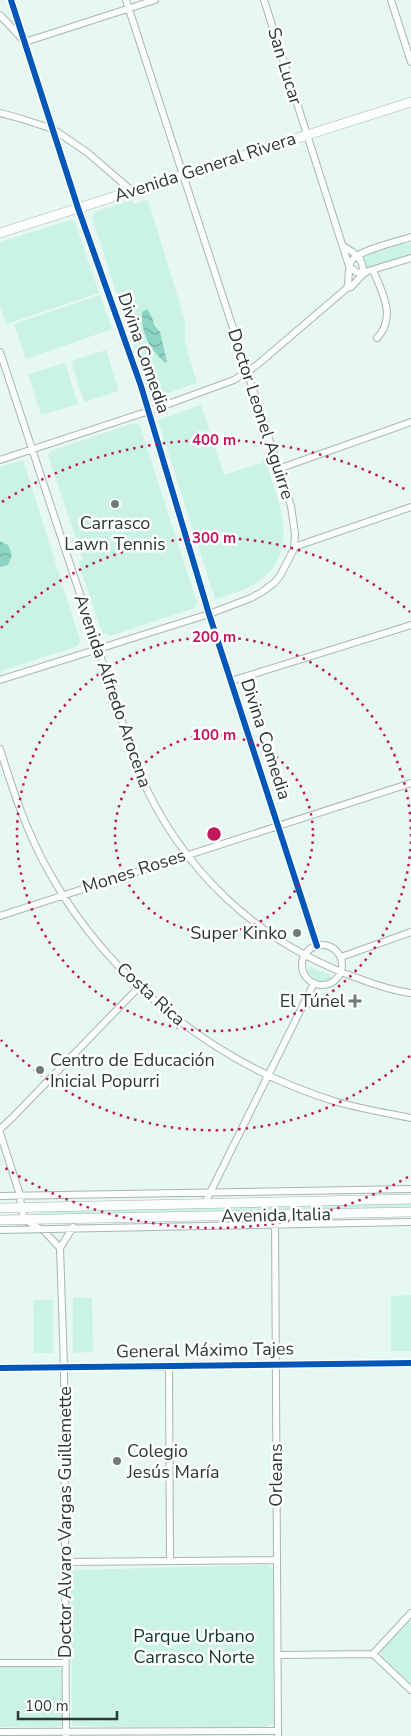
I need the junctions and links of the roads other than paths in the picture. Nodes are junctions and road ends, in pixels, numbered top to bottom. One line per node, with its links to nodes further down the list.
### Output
1 (11, 0): 8 (street, Divina Comedia)
2 (126, 0): 6 (street, Doctor Leonel Aguirre)
3 (155, 0): 6 (street)
4 (264, 0): 13 (street, San Lucar)
5 (391, 0): 9 (street)
6 (129, 8): 8 (street); 14 (street, Doctor Leonel Aguirre)
7 (0, 16): 8 (street)
8 (25, 42): 12 (street, Divina Comedia)
9 (411, 62)
10 (411, 102): 13 (main road, Avenida General Rivera)
11 (0, 113): 12 (street)
12 (53, 129): 15 (street); 16 (street, Divina Comedia)
13 (306, 134): 14 (main road, Avenida General Rivera); 19 (street, San Lucar)
14 (183, 175): 15 (main road, Avenida General Rivera); 28 (street, Doctor Leonel Aguirre)
15 (132, 191): 16 (main road, Avenida General Rivera)
16 (78, 208): 17 (main road, Avenida General Rivera); 29 (street, Divina Comedia)
17 (0, 233)
18 (411, 237): 20 (street)
19 (342, 246): 20 (street); 22 (street, San Lucar)
20 (357, 254): 22 (street); 24 (street)
21 (411, 258): 23 (street)
22 (350, 266): 24 (street); 25 (street)
23 (373, 270): 24 (street); 26 (street)
24 (363, 274): 25 (street)
25 (347, 288): 28 (street)
26 (377, 338)
27 (0, 352): 31 (street, Avenida Alfredo Arocena)
28 (247, 372): 29 (street); 33 (street, Doctor Leonel Aguirre)
29 (149, 411): 31 (street); 36 (street, Divina Comedia)
30 (411, 422): 33 (street)
31 (32, 450): 32 (street); 38 (street, Avenida Alfredo Arocena)
32 (0, 460)
33 (278, 469): 35 (street, Doctor Leonel Aguirre)
34 (411, 507): 35 (street)
35 (294, 547): 36 (street, Doctor Leonel Aguirre)
36 (209, 614): 38 (street, Doctor Leonel Aguirre); 40 (street, Divina Comedia)
37 (411, 625): 40 (street)
38 (97, 650): 39 (street, Doctor Leonel Aguirre); 44 (street, Avenida Alfredo Arocena)
39 (0, 680)
40 (231, 681): 43 (street, Divina Comedia)
41 (0, 749): 45 (street, Costa Rica)
42 (411, 783): 43 (street, Mones Roses)
43 (278, 825): 44 (street, Mones Roses); 48 (street, Divina Comedia)
44 (186, 855): 45 (street, Mones Roses); 49 (street, Avenida Alfredo Arocena)
45 (63, 894): 46 (street, Mones Roses); 53 (street, Costa Rica)
46 (0, 916)
47 (411, 932): 50 (street)
48 (317, 946): 49 (street); 50 (street)
49 (305, 955): 51 (street, Avenida Alfredo Arocena); 52 (street)
50 (340, 956): 51 (street)
51 (341, 972): 52 (street); 54 (street, Avenida Alfredo Arocena)
52 (314, 983): 55 (street)
53 (138, 986): 55 (street, Costa Rica); 57 (street)
54 (411, 993)
55 (268, 1075): 56 (street, Costa Rica); 60 (street)
56 (411, 1118)
57 (0, 1129)
58 (0, 1133): 62 (street)
59 (411, 1190): 60 (street, Avenida Italia)
60 (210, 1192): 61 (street, Avenida Italia); 65 (street)
61 (148, 1194): 62 (street, Avenida Italia); 66 (street)
62 (20, 1195): 63 (street, Avenida Italia); 67 (street)
63 (0, 1196)
64 (411, 1199): 65 (main road, Avenida Italia)
65 (205, 1203): 66 (main road, Avenida Italia)
66 (149, 1204): 67 (main road, Avenida Italia)
67 (21, 1207): 68 (main road, Avenida Italia); 73 (street)
68 (0, 1208)
69 (411, 1212): 70 (main road, Avenida Italia)
70 (275, 1215): 74 (main road, Avenida Italia); 76 (street, Orleans)
71 (83, 1218): 73 (main road, Avenida Italia); 74 (main road, Avenida Italia); 77 (street)
72 (0, 1220): 73 (main road, Avenida Italia)
73 (25, 1220): 78 (street)
74 (141, 1222): 76 (street, Avenida Italia); 77 (street, Avenida Italia)
75 (411, 1222): 76 (street, Avenida Italia)
76 (275, 1225): 82 (street, Orleans)
77 (72, 1228): 78 (street, Avenida Italia); 80 (street)
78 (40, 1229): 79 (street, Avenida Italia); 80 (street)
79 (0, 1230)
80 (60, 1248): 84 (street, Doctor Alvaro Vargas Guillemette)
81 (411, 1363): 82 (street, General Máximo Tajes)
82 (275, 1364): 83 (street, General Máximo Tajes); 86 (street, Orleans)
83 (169, 1366): 84 (street, General Máximo Tajes); 87 (street)
84 (64, 1367): 85 (street, General Máximo Tajes); 88 (street, Doctor Alvaro Vargas Guillemette)
85 (0, 1368)
86 (277, 1560): 87 (street); 91 (street, Orleans)
87 (170, 1561): 88 (street)
88 (65, 1562): 93 (street, Doctor Alvaro Vargas Guillemette)
89 (411, 1613): 90 (street)
90 (373, 1654): 91 (street); 94 (street)
91 (278, 1655): 96 (street, Orleans)
92 (0, 1663): 93 (street)
93 (65, 1663): 97 (street, Doctor Alvaro Vargas Guillemette)
94 (411, 1690)
95 (0, 1732): 97 (street)
96 (278, 1733): 98 (street)
97 (66, 1734): 98 (street)
98 (172, 1734)

